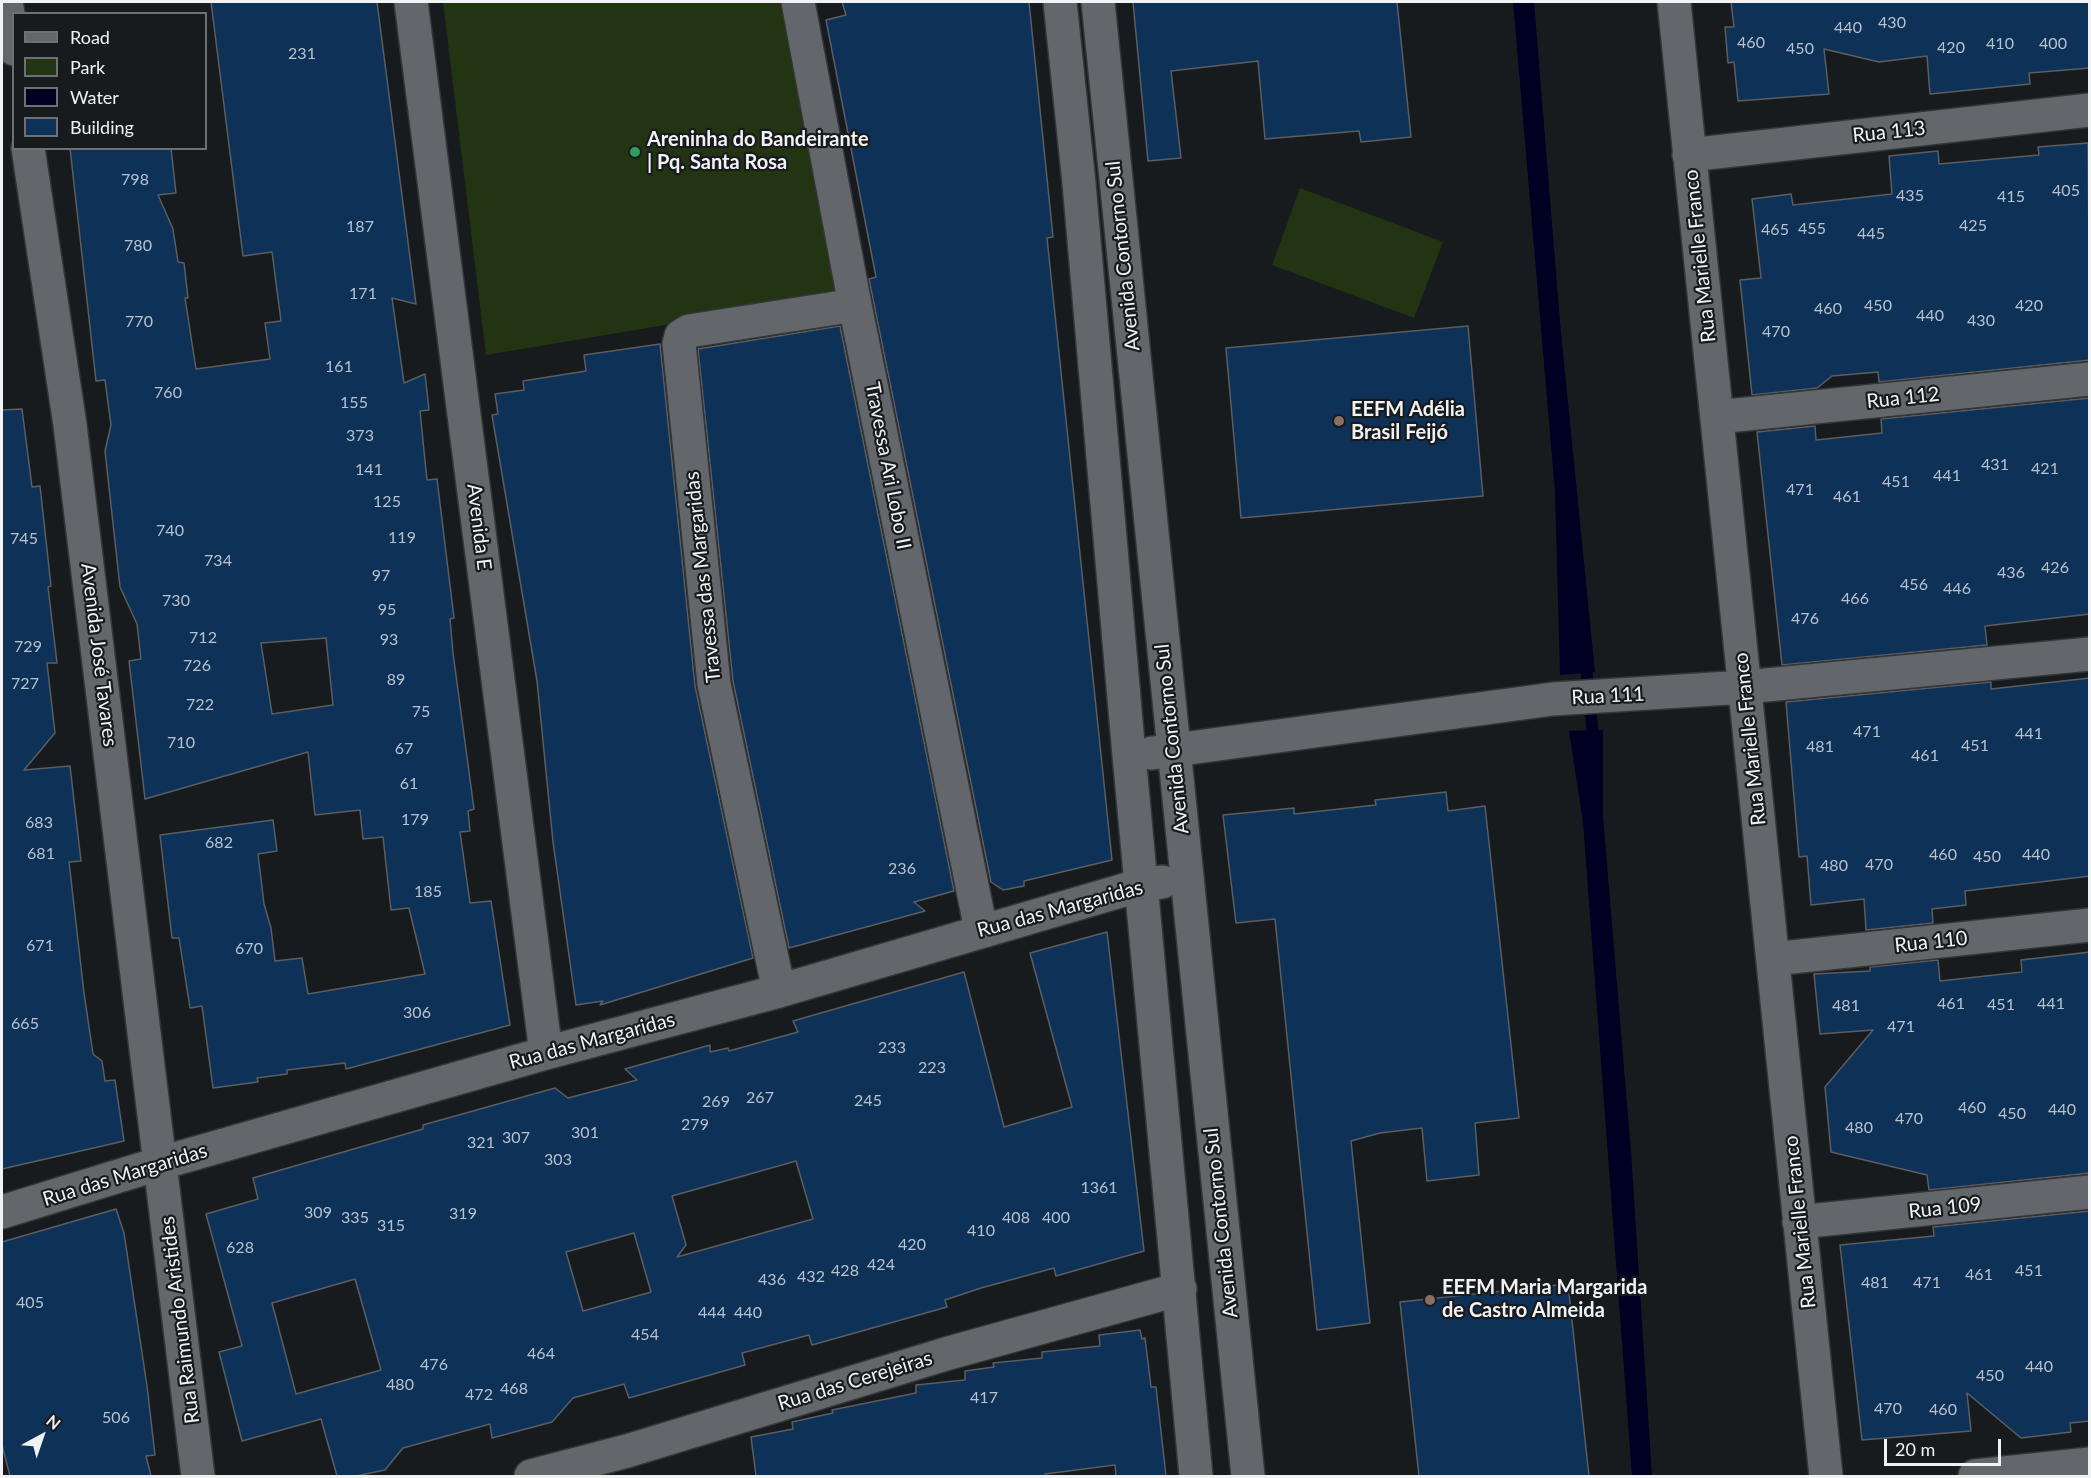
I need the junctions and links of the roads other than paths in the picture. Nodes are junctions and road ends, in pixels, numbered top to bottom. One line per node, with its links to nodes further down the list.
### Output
1 (6, 2): 7 (street)
2 (411, 2): 24 (street, Avenida E)
3 (798, 2): 11 (street, Travessa Ari Lobo II)
4 (1060, 2): 17 (street, Avenida Contorno Sul)
5 (1098, 2): 16 (street, Avenida Contorno Sul)
6 (1674, 2): 10 (street, Rua Marielle Franco)
7 (12, 37)
8 (2090, 110): 10 (street, Rua 113)
9 (28, 150): 25 (street, Avenida José Tavares)
10 (1689, 155): 13 (street, Rua Marielle Franco)
11 (855, 305): 21 (street, Travessa Ari Lobo II); 23 (street, Travessa das Margaridas)
12 (2090, 379): 13 (street, Rua 112)
13 (1717, 417): 15 (street, Rua Marielle Franco)
14 (2090, 654): 15 (street, Rua 111)
15 (1745, 687): 16 (street, Rua 111); 22 (street, Rua Marielle Franco)
16 (1173, 750): 17 (street, Rua 111); 18 (street, Avenida Contorno Sul)
17 (1129, 755): 19 (street, Avenida Contorno Sul)
18 (1185, 879): 19 (street, Rua das Margaridas); 34 (street, Avenida Contorno Sul)
19 (1141, 885): 21 (street, Rua das Margaridas); 29 (street, Avenida Contorno Sul)
20 (2090, 925): 22 (street, Rua 110)
21 (981, 930): 23 (street, Rua das Margaridas)
22 (1773, 959): 28 (street, Rua Marielle Franco)
23 (779, 991): 24 (street, Rua das Margaridas)
24 (546, 1053): 25 (street, Rua das Margaridas)
25 (161, 1163): 27 (street, Rua das Margaridas); 31 (street, Rua Raimundo Aristides)
26 (2090, 1192): 28 (street, Rua 109)
27 (2, 1212)
28 (1800, 1222): 35 (street, Rua Marielle Franco)
29 (1180, 1288): 32 (street, Rua das Cerejeiras); 33 (street, Avenida Contorno Sul)
30 (2090, 1464): 36 (street)
31 (198, 1476)
32 (531, 1476)
33 (1196, 1476)
34 (1248, 1476)
35 (1826, 1476)
36 (1975, 1476)

